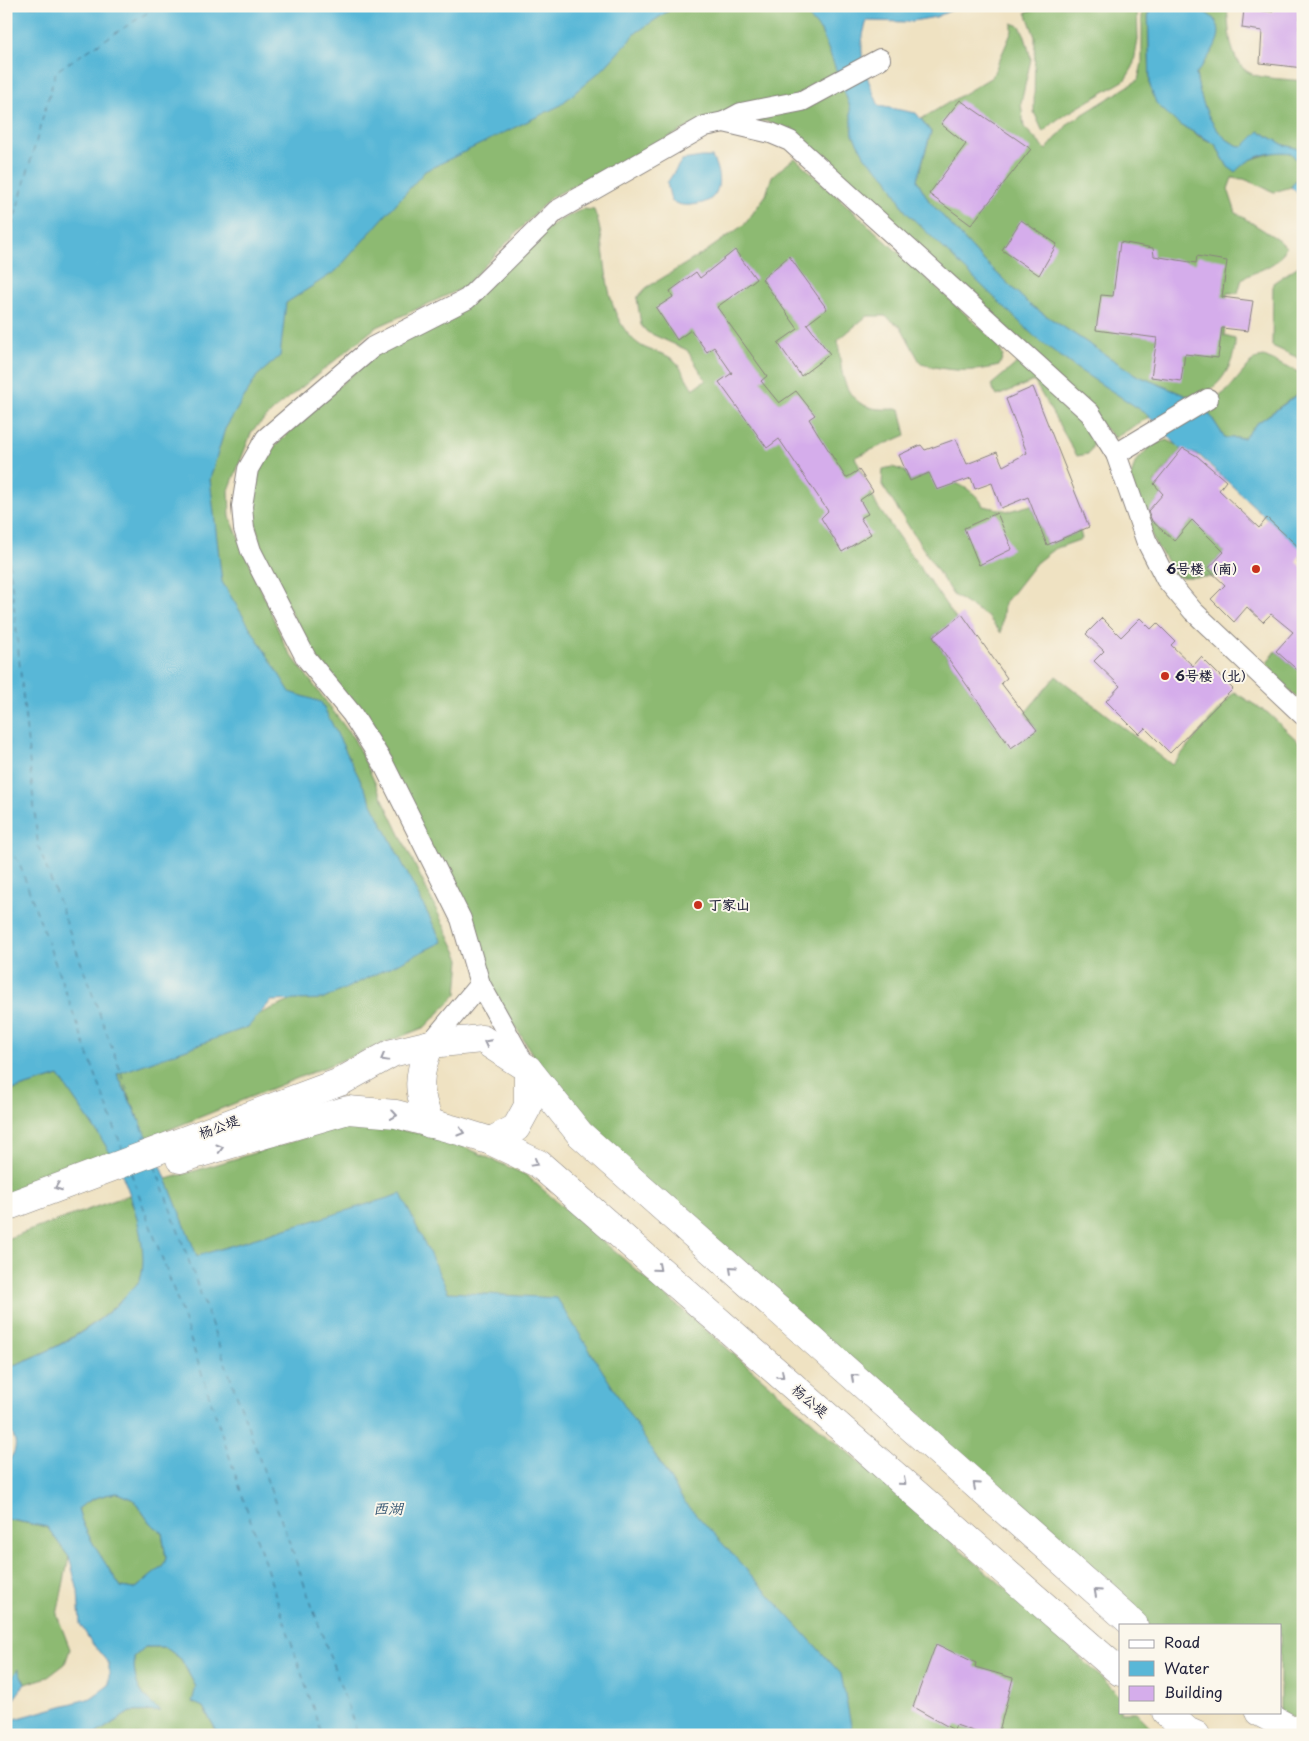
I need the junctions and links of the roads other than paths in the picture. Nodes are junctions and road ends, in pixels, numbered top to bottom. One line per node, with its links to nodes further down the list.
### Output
1 (880, 60): 2 (street)
2 (796, 102): 3 (street); 4 (street)
3 (724, 122): 4 (street); 8 (street)
4 (790, 141): 6 (street)
5 (1208, 400): 6 (street)
6 (1116, 454): 7 (street)
7 (1303, 715)
8 (480, 984): 9 (street); 10 (street)
9 (430, 1044): 10 (main road, 杨公堤, one-way to 9); 11 (main road); 13 (main road, 杨公堤, one-way to 13)
10 (528, 1069): 12 (main road); 17 (main road, 杨公堤, one-way to 10)
11 (430, 1124): 12 (main road, 杨公堤, one-way to 12); 13 (main road, 杨公堤, one-way to 11)
12 (491, 1141): 18 (main road, 杨公堤, one-way to 18)
13 (171, 1154): 14 (main road, 杨公堤)
14 (106, 1179): 15 (main road, 杨公堤, one-way to 15); 16 (main road, 杨公堤)
15 (6, 1207)
16 (6, 1226)
17 (1133, 1624)
18 (1119, 1671)
19 (1169, 1714): 21 (main road)
20 (1263, 1714): 22 (main road)
21 (1191, 1728)
22 (1302, 1735)

